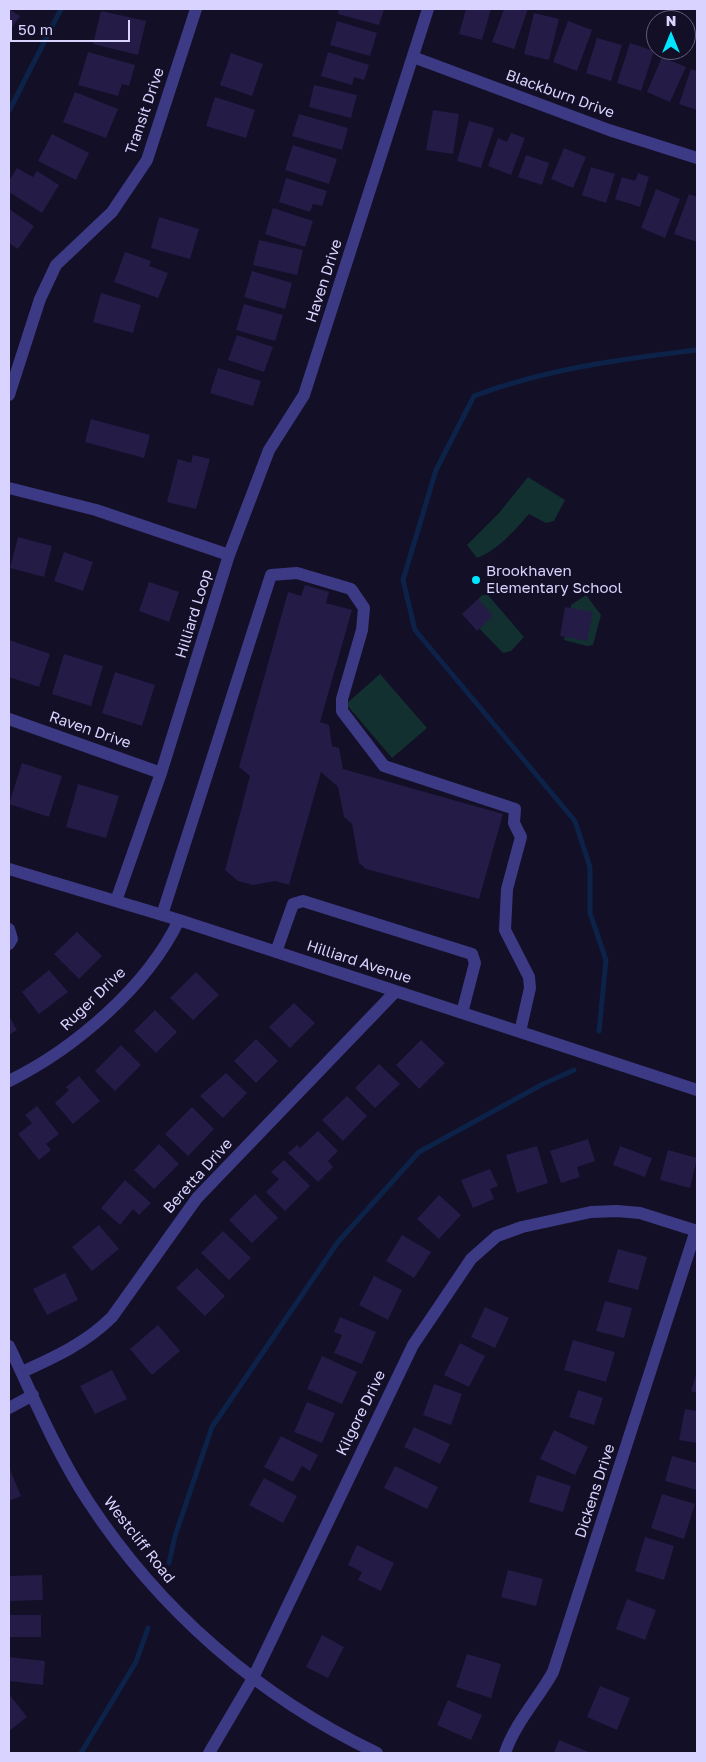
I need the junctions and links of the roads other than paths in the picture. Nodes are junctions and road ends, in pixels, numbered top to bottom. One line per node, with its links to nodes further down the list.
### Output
1 (196, 9): 5 (street, Transit Drive)
2 (428, 9): 3 (street, Haven Drive)
3 (414, 57): 4 (street, Blackburn Drive); 7 (street, Haven Drive)
4 (697, 158)
5 (9, 395)
6 (9, 488): 7 (street, Hilliard Loop)
7 (229, 555): 9 (street, Hilliard Loop)
8 (9, 719): 9 (street, Raven Drive)
9 (161, 772): 11 (street, Hilliard Loop)
10 (9, 870): 11 (street, Hilliard Avenue)
11 (116, 901): 12 (street, Hilliard Avenue)
12 (162, 915): 13 (street, Hilliard Avenue); 19 (street)
13 (179, 920): 16 (street, Hilliard Avenue); 20 (street, Ruger Drive)
14 (9, 929): 15 (street)
15 (9, 944)
16 (276, 952): 17 (street, Hilliard Avenue); 18 (street)
17 (396, 991): 18 (street, Hilliard Avenue); 24 (street, Beretta Drive)
18 (462, 1013): 19 (street, Hilliard Avenue)
19 (520, 1032): 21 (street, Hilliard Avenue)
20 (9, 1081)
21 (697, 1090)
22 (697, 1230): 27 (street, Kilgore Drive); 31 (street, Dickens Drive)
23 (9, 1346): 24 (street, Westcliff Road)
24 (22, 1372): 25 (street, Westcliff Road)
25 (34, 1395): 26 (street); 27 (street, Westcliff Road)
26 (9, 1408)
27 (252, 1680): 28 (street, Westcliff Road); 29 (street, Kilgore Drive)
28 (353, 1748): 30 (street, Westcliff Road)
29 (208, 1753)
30 (377, 1753)
31 (505, 1753)

